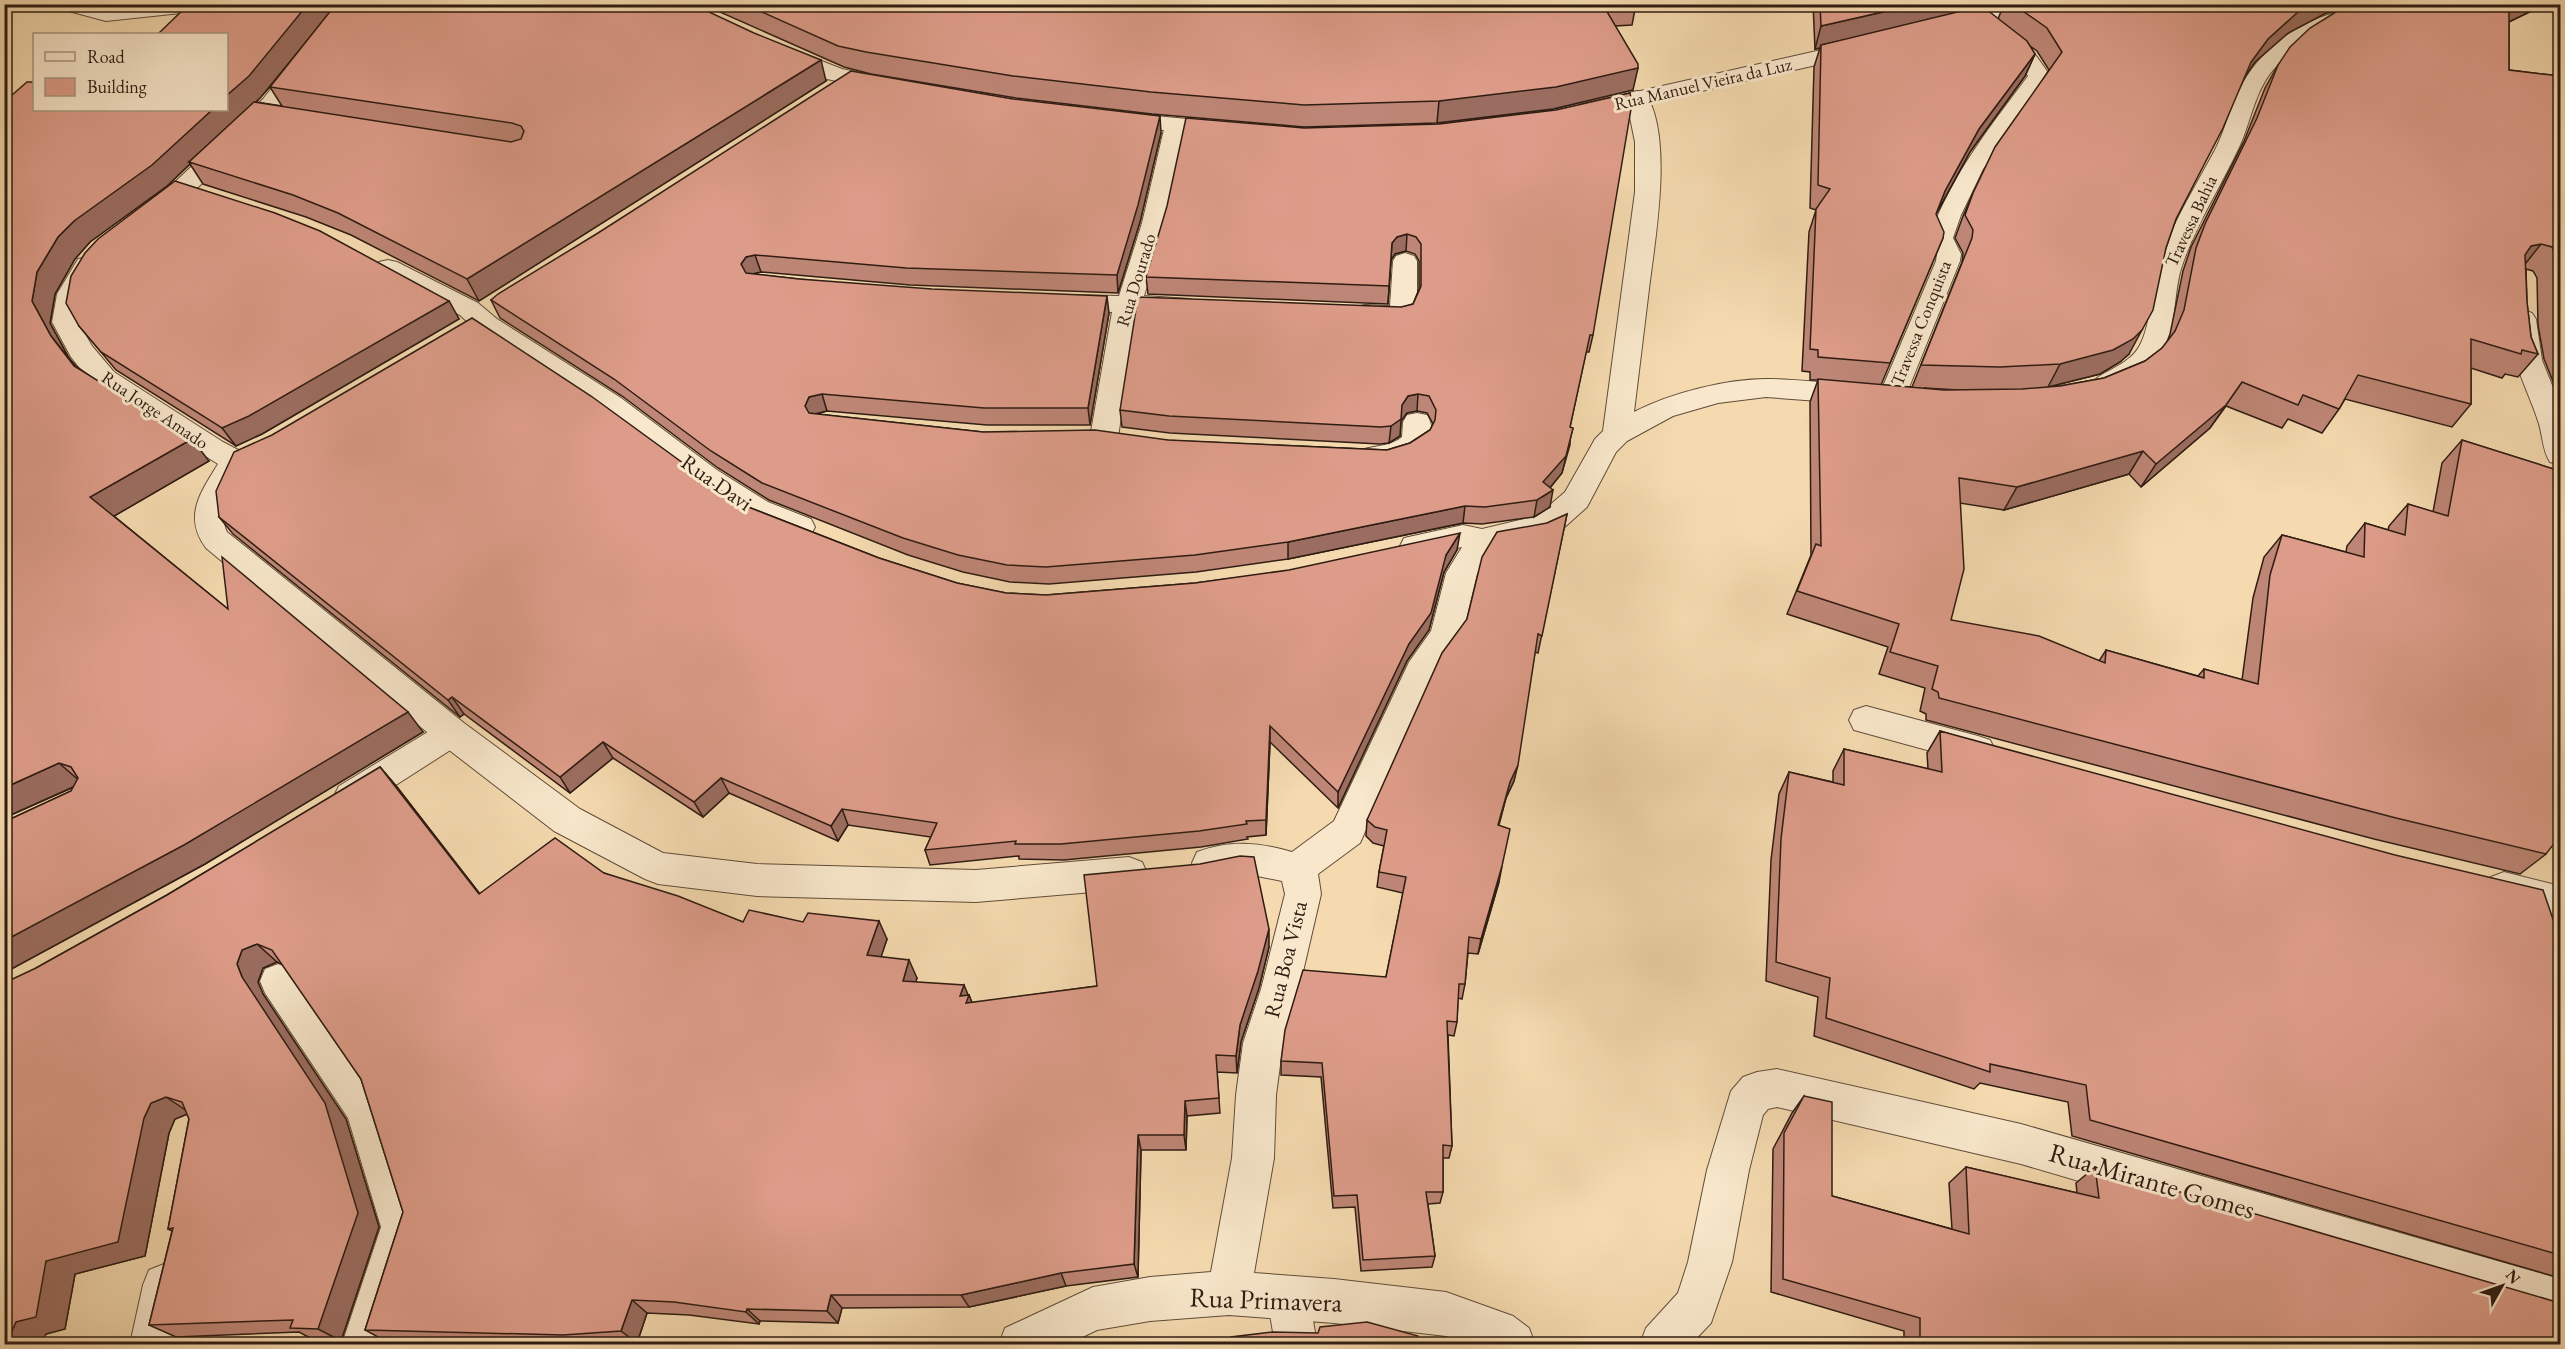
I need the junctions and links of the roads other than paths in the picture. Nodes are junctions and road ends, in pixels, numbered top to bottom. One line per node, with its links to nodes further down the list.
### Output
1 (69, 4): 2 (street)
2 (210, 4)
3 (351, 4): 18 (street)
4 (2024, 4): 6 (street)
5 (2413, 4): 29 (lane, Travessa Bahia)
6 (1977, 19): 7 (street); 30 (lane, Travessa Conquista)
7 (1928, 32)
8 (1886, 41): 13 (street, Rua Manuel Vieira da Luz)
9 (759, 42): 10 (street)
10 (852, 78): 11 (street); 12 (street)
11 (905, 88)
12 (828, 93)
13 (1637, 98): 15 (street, Rua Manuel Vieira da Luz); 33 (street)
14 (1095, 116): 16 (street)
15 (1563, 116)
16 (1176, 125): 17 (street); 26 (lane, Rua Dourado)
17 (1253, 132)
18 (183, 188): 19 (street); 20 (street)
19 (217, 199)
20 (136, 224)
21 (101, 250): 41 (street, Rua Jorge Amado)
22 (360, 253): 37 (street, Rua Davi)
23 (1405, 261): 28 (lane)
24 (2523, 290): 36 (street)
25 (1040, 302): 26 (lane)
26 (1128, 304): 27 (lane); 34 (lane, Rua Dourado)
27 (1208, 306)
28 (1338, 312)
29 (2077, 392)
30 (1891, 398): 31 (lane); 33 (street)
31 (1940, 401)
32 (1417, 422): 35 (lane)
33 (1617, 434): 38 (street)
34 (1102, 438)
35 (1353, 454)
36 (2560, 455)
37 (824, 537)
38 (1482, 540): 39 (street); 46 (street, Rua Boa Vista)
39 (1387, 552)
40 (1866, 720): 43 (street)
41 (452, 733): 45 (lane); 46 (street)
42 (2560, 738): 44 (street)
43 (2004, 758)
44 (2560, 764)
45 (328, 811)
46 (1294, 869): 51 (street, Rua Boa Vista)
47 (2476, 881): 48 (street)
48 (2560, 902)
49 (278, 981): 55 (lane)
50 (171, 1247): 54 (lane)
51 (1229, 1293): 52 (street, Rua Primavera); 56 (street, Rua Primavera)
52 (1288, 1297): 57 (lane); 58 (street, Rua Primavera)
53 (2560, 1301): 59 (street, Rua Mirante Gomes)
54 (151, 1344)
55 (363, 1344)
56 (1022, 1344)
57 (1296, 1344)
58 (1513, 1344)
59 (1662, 1344)

